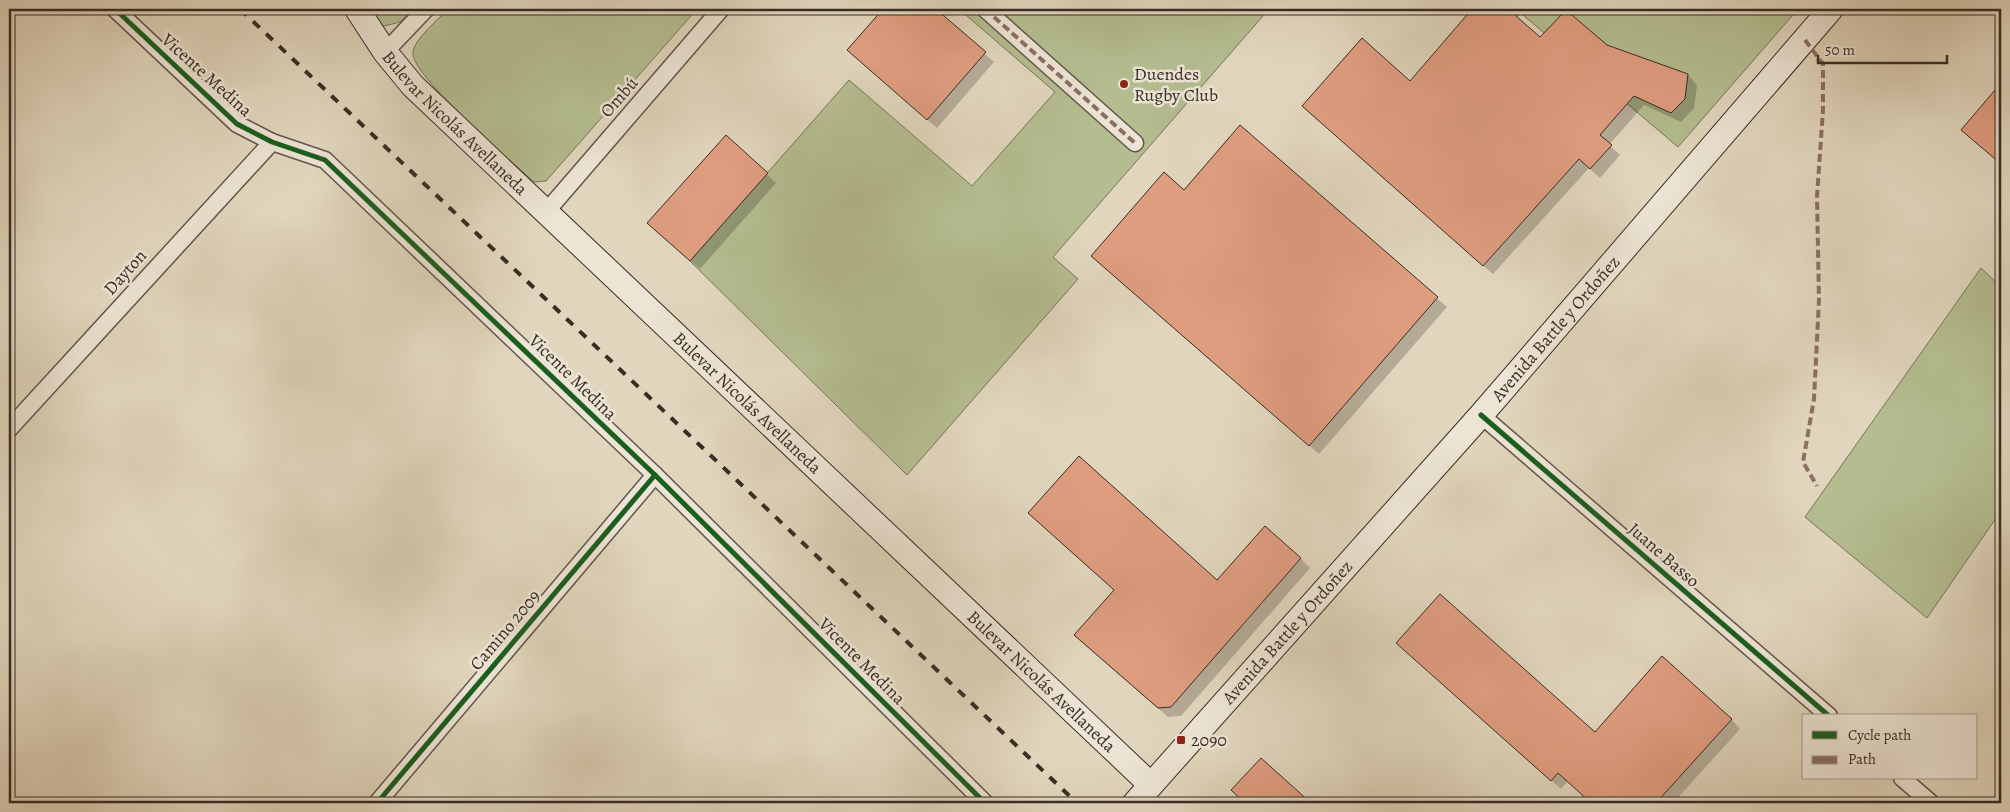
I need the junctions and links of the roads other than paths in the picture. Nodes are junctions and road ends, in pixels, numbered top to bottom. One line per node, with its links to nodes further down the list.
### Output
1 (115, 9): 8 (street, Vicente Medina)
2 (356, 9): 7 (main road, Bulevar Nicolás Avellaneda)
3 (426, 9): 7 (street)
4 (721, 9): 10 (street, Ombú)
5 (985, 9): 9 (street)
6 (1832, 9): 11 (main road, Avenida Battle y Ordoñez)
7 (385, 52): 10 (main road, Bulevar Nicolás Avellaneda)
8 (272, 142): 12 (street, Dayton); 13 (street, Vicente Medina)
9 (1135, 143)
10 (546, 212): 16 (main road, Bulevar Nicolás Avellaneda)
11 (1480, 416): 14 (street, Juane Basso); 16 (main road, Avenida Battle y Ordoñez)
12 (9, 429)
13 (655, 475): 17 (street, Camino 2009); 18 (street, Vicente Medina)
14 (1827, 714)
15 (1904, 780): 20 (street)
16 (1151, 785): 19 (main road, Avenida Battle y Ordoñez)
17 (377, 803)
18 (986, 803)
19 (1136, 803)
20 (1931, 803)

